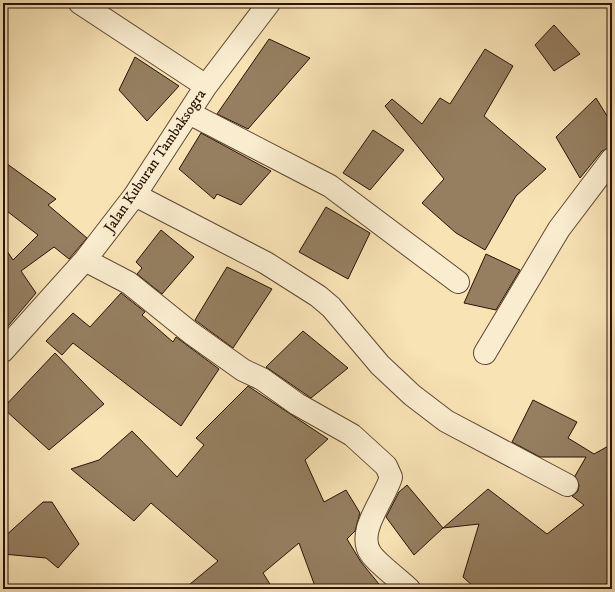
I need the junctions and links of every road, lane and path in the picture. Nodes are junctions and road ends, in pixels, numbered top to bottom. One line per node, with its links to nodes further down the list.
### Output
1 (80, 3): 3 (street)
2 (269, 3): 3 (street, Jalan Kuburan Tambaksogra)
3 (206, 86): 4 (street, Jalan Kuburan Tambaksogra)
4 (189, 113): 6 (street, Jalan Kuburan Tambaksogra); 8 (street)
5 (612, 159): 10 (street)
6 (135, 195): 7 (street, Jalan Kuburan Tambaksogra); 11 (street)
7 (85, 260): 9 (street, Jalan Kuburan Tambaksogra); 12 (street)
8 (458, 282)
9 (3, 351)
10 (486, 353)
11 (567, 485)
12 (409, 589)

